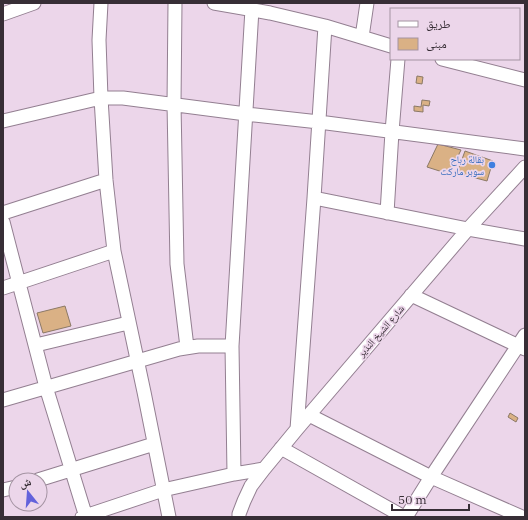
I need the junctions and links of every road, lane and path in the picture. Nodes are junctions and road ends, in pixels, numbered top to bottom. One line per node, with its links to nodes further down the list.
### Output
1 (34, 3): 7 (street)
2 (101, 3): 14 (street)
3 (175, 3): 15 (street)
4 (214, 3): 6 (street)
5 (367, 3): 9 (street)
6 (252, 9): 8 (street); 16 (street)
7 (3, 14)
8 (325, 26): 9 (street); 18 (street)
9 (362, 37): 10 (street)
10 (390, 46)
11 (398, 60): 19 (street)
12 (446, 60): 13 (street)
13 (525, 80)
14 (101, 98): 15 (street); 17 (street); 22 (street)
15 (174, 104): 16 (street); 37 (street)
16 (246, 114): 18 (street); 36 (street)
17 (3, 120)
18 (319, 122): 19 (street); 23 (street)
19 (392, 132): 20 (street); 25 (street)
20 (525, 149)
21 (525, 167): 27 (street, شارع الشيخ النذير)
22 (106, 180): 24 (street); 29 (street)
23 (314, 198): 25 (street); 43 (street)
24 (3, 213)
25 (387, 213): 27 (street)
26 (3, 222): 30 (street)
27 (468, 229): 28 (street); 32 (street, شارع الشيخ النذير)
28 (525, 239)
29 (114, 251): 30 (street); 33 (street)
30 (20, 282): 31 (street); 35 (street)
31 (3, 288)
32 (412, 296): 38 (street); 42 (street, شارع الشيخ النذير)
33 (128, 323): 35 (street); 39 (street)
34 (525, 335): 38 (street)
35 (36, 346): 40 (street)
36 (232, 346): 37 (street); 48 (street)
37 (186, 347): 39 (street)
38 (521, 348): 50 (street)
39 (137, 361): 40 (street); 44 (street)
40 (46, 387): 41 (street); 47 (street)
41 (3, 400)
42 (309, 415): 43 (street, شارع الشيخ النذير); 50 (street)
43 (297, 429): 45 (street, شارع الشيخ النذير)
44 (154, 444): 47 (street); 51 (street)
45 (281, 448): 46 (street, شارع الشيخ النذير); 55 (street)
46 (264, 469): 48 (street); 52 (street, شارع الشيخ النذير)
47 (72, 470): 49 (street); 53 (street)
48 (234, 474): 51 (street)
49 (48, 477)
50 (431, 477): 55 (street); 56 (street)
51 (163, 490): 53 (street); 54 (street)
52 (241, 516)
53 (85, 517)
54 (169, 517)
55 (405, 517)
56 (522, 517)

